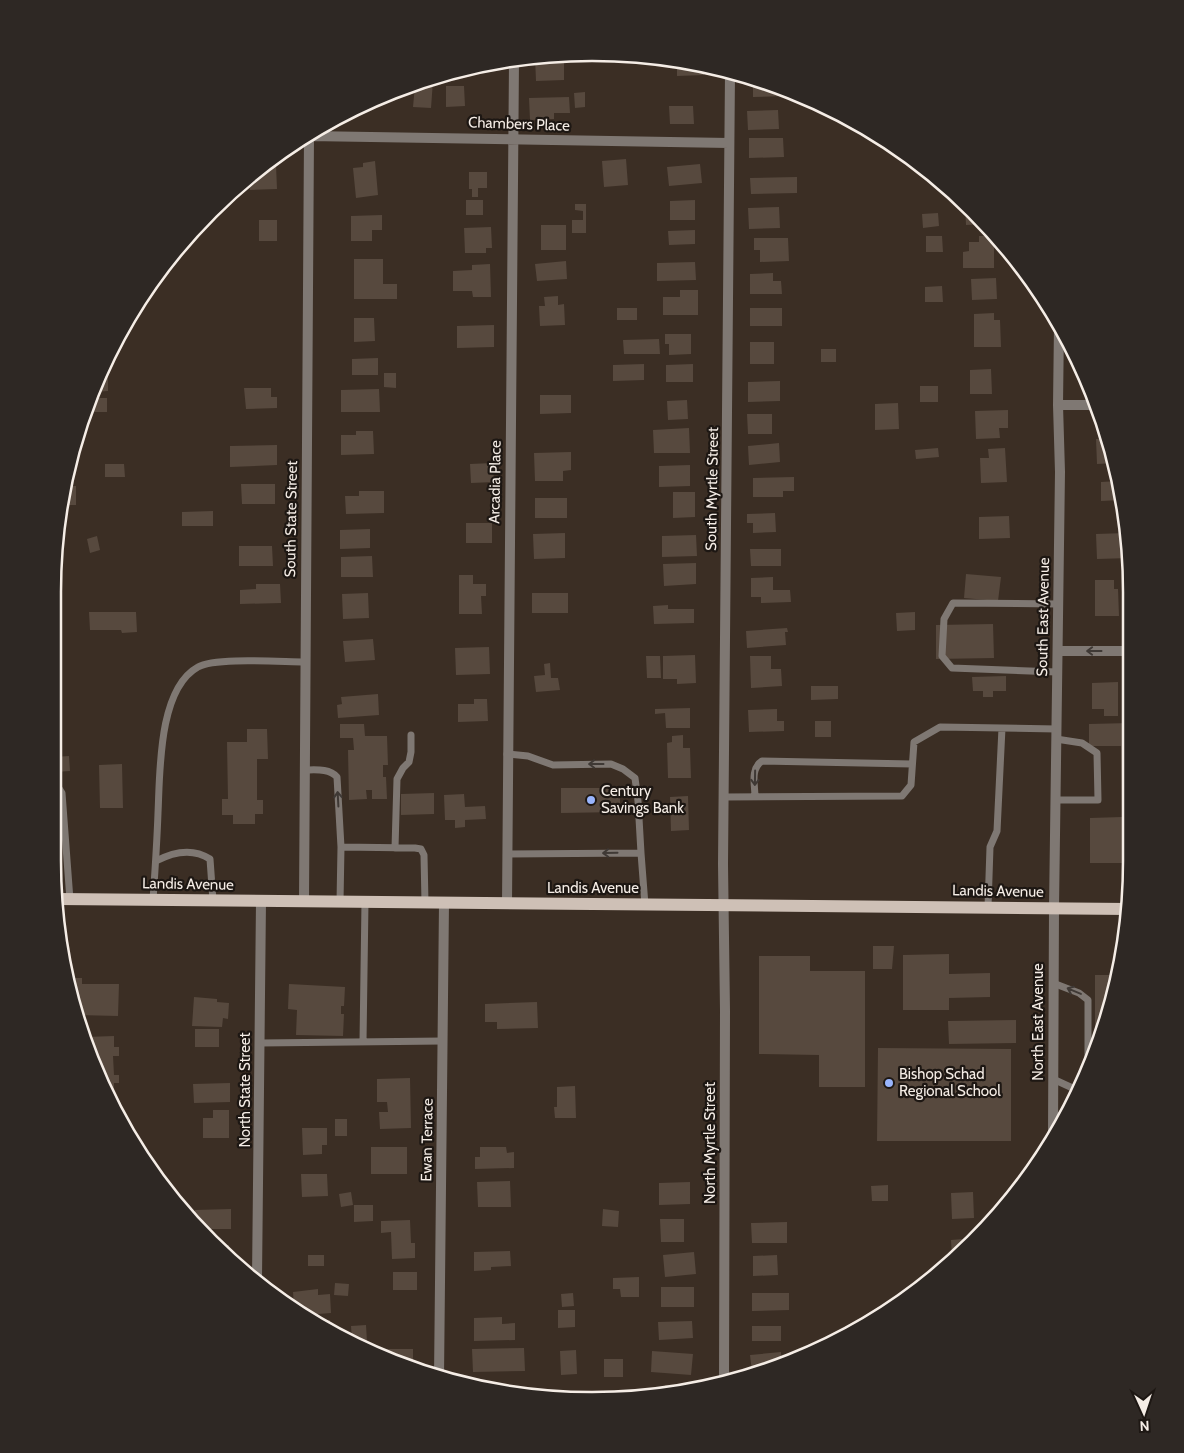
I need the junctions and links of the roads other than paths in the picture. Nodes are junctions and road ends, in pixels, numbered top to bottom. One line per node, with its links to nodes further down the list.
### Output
1 (514, 67): 4 (street, Arcadia Place)
2 (730, 79): 6 (street, South Myrtle Street)
3 (320, 136): 4 (street, Chambers Place)
4 (514, 139): 6 (street, Chambers Place); 18 (street, Arcadia Place)
5 (309, 143): 13 (street, South State Street)
6 (729, 143): 22 (street, South Myrtle Street)
7 (1058, 338): 8 (street, South East Avenue)
8 (1058, 405): 9 (street); 10 (street, South East Avenue)
9 (1088, 405)
10 (1058, 604): 11 (street, South East Avenue); 14 (lane)
11 (1058, 651): 12 (street, one-way to 11); 14 (street, South East Avenue)
12 (1123, 651)
13 (305, 662): 20 (street, South State Street); 29 (lane)
14 (1057, 672): 16 (street, South East Avenue)
15 (1002, 728): 16 (lane); 19 (lane); 42 (lane)
16 (1056, 734): 24 (street, South East Avenue); 24 (lane)
17 (411, 735): 26 (lane)
18 (507, 754): 27 (lane, one-way to 18); 28 (street, Arcadia Place)
19 (912, 764): 23 (lane); 23 (lane, one-way to 23)
20 (304, 770): 25 (lane, one-way to 20); 34 (street, South State Street)
21 (61, 791): 30 (lane)
22 (724, 797): 23 (lane); 41 (street, South Myrtle Street)
23 (755, 797)
24 (1056, 800): 43 (street, South East Avenue)
25 (341, 847): 26 (lane); 35 (lane)
26 (395, 848): 37 (lane)
27 (641, 853): 28 (lane, one-way to 28); 40 (lane)
28 (507, 854): 39 (street, Arcadia Place)
29 (156, 861): 31 (lane); 32 (lane)
30 (64, 900): 31 (main road, Landis Avenue)
31 (154, 900): 32 (main road, Landis Avenue)
32 (213, 901): 33 (main road, Landis Avenue)
33 (261, 901): 34 (main road, Landis Avenue); 48 (street, North State Street)
34 (304, 902): 35 (main road, Landis Avenue)
35 (340, 902): 36 (main road, Landis Avenue)
36 (365, 902): 37 (main road, Landis Avenue); 47 (lane)
37 (425, 903): 38 (main road, Landis Avenue)
38 (444, 903): 39 (main road, Landis Avenue); 46 (street, Ewan Terrace)
39 (507, 904): 40 (main road, Landis Avenue)
40 (645, 905): 41 (main road, Landis Avenue)
41 (723, 905): 42 (main road, Landis Avenue); 55 (street, North Myrtle Street)
42 (988, 907): 43 (main road, Landis Avenue)
43 (1054, 908): 44 (main road, Landis Avenue); 45 (street, North East Avenue)
44 (1120, 909)
45 (1054, 983): 49 (lane, one-way to 45); 50 (street, North East Avenue)
46 (443, 1041): 47 (lane); 54 (street, Ewan Terrace)
47 (363, 1042): 48 (lane)
48 (260, 1043): 53 (street, North State Street)
49 (1088, 1049)
50 (1053, 1080): 51 (lane); 52 (street, North East Avenue)
51 (1072, 1088)
52 (1053, 1124)
53 (257, 1272)
54 (439, 1369)
55 (724, 1375)

